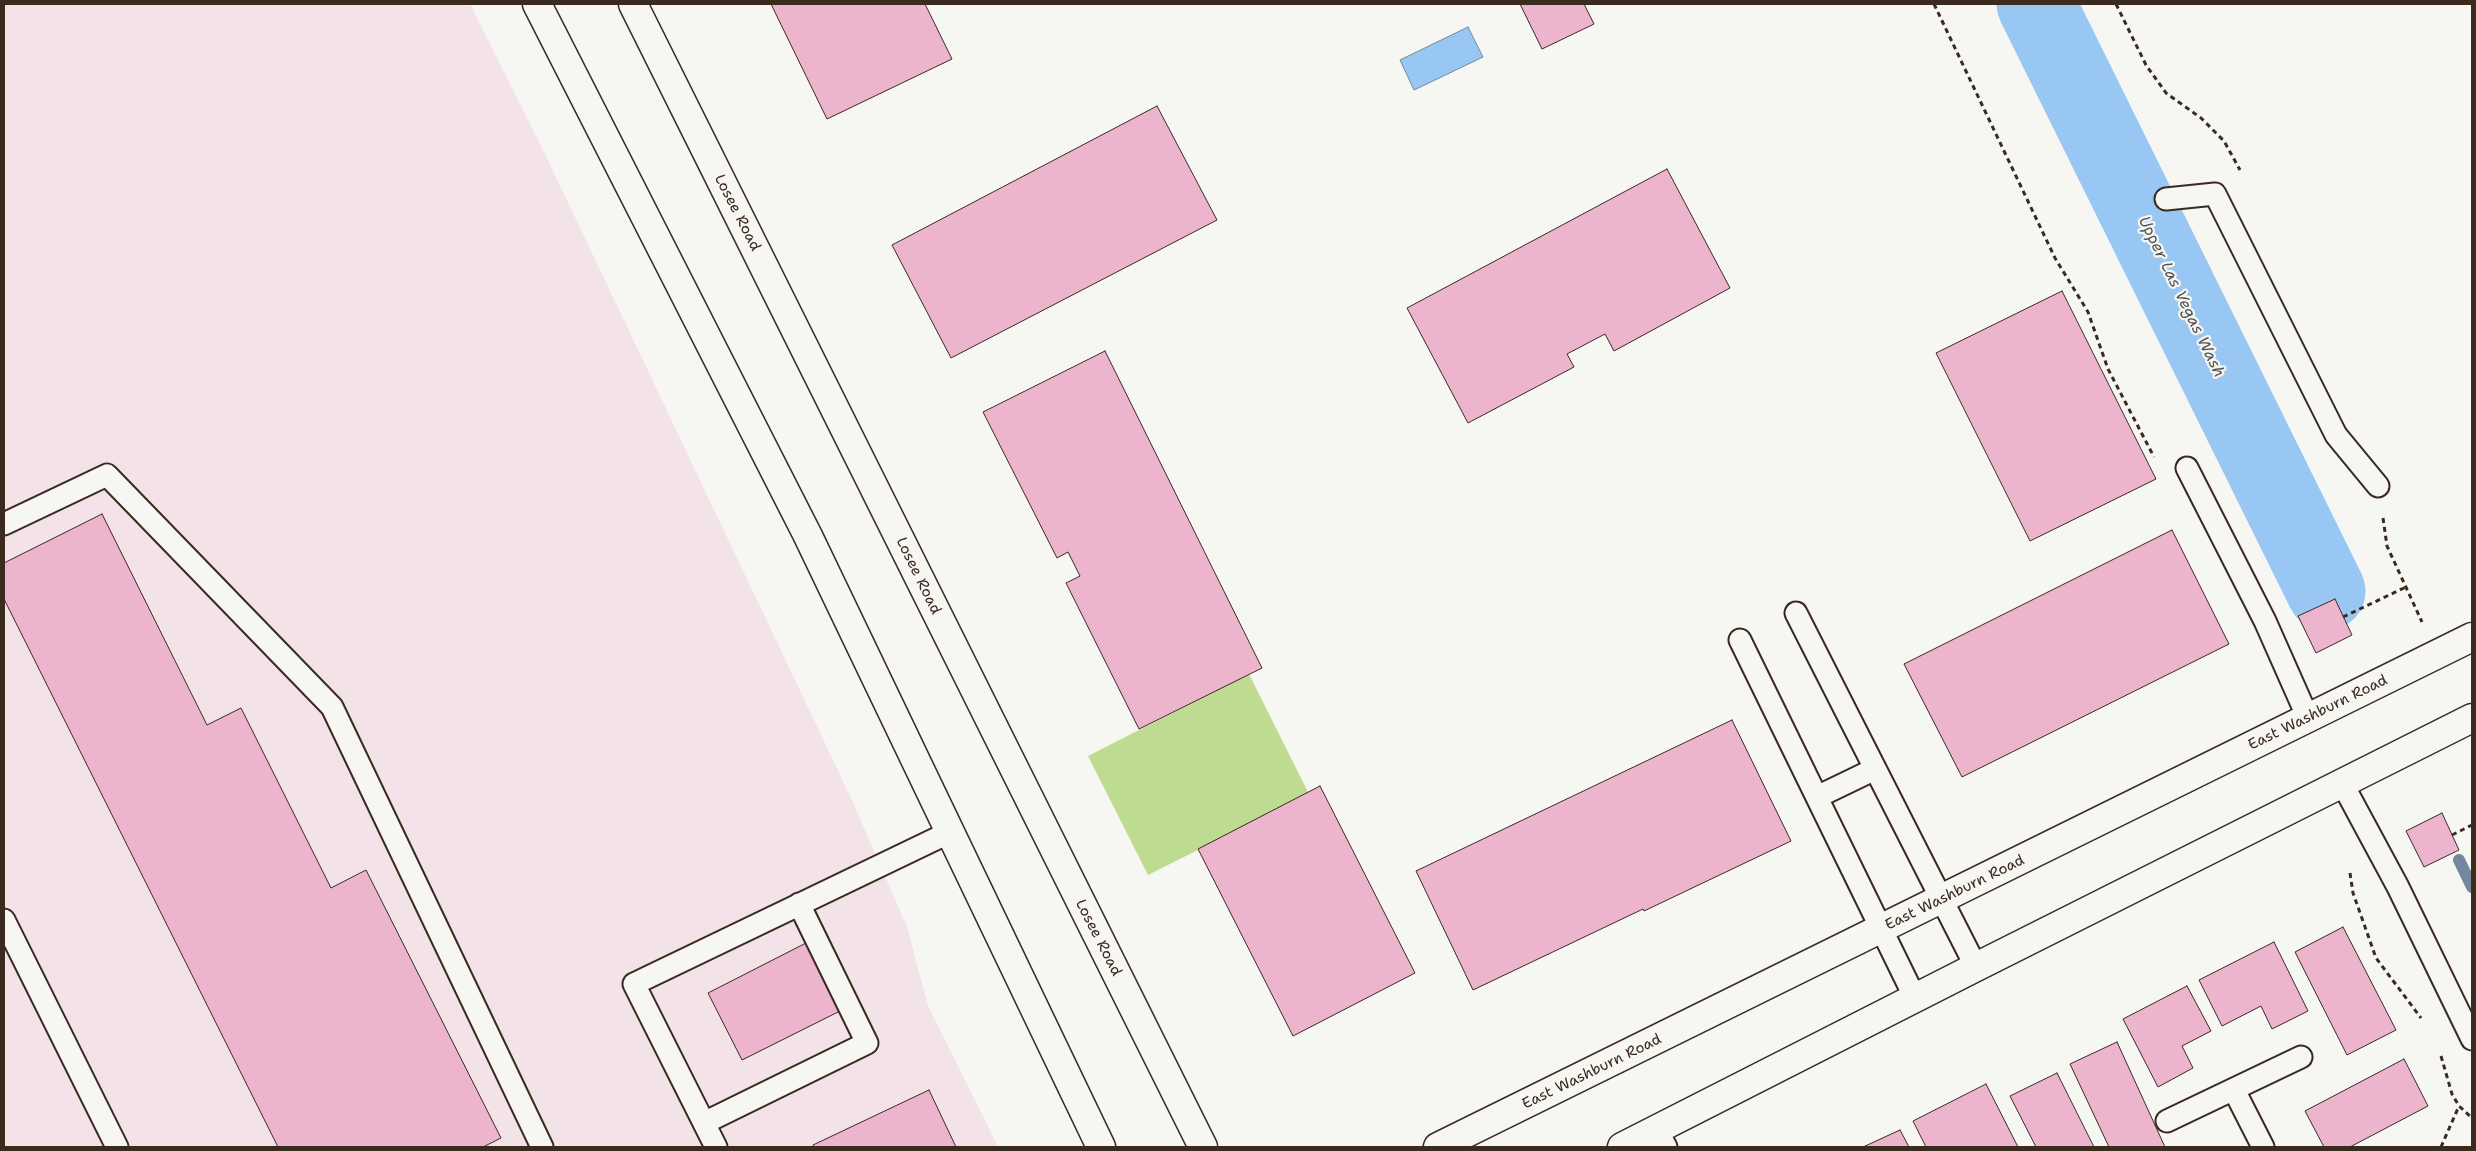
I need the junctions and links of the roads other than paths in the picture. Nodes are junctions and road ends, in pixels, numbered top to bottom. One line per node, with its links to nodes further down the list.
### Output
1 (537, 4): 15 (main road)
2 (632, 4): 32 (main road, Losee Road)
3 (2166, 198): 5 (lane)
4 (2187, 468): 10 (lane)
5 (2378, 486)
6 (4, 524): 29 (lane)
7 (1796, 613): 12 (lane)
8 (2472, 637): 10 (main road, East Washburn Road)
9 (1740, 640): 14 (lane)
10 (2308, 718): 16 (main road, East Washburn Road)
11 (2472, 718): 13 (main road)
12 (1875, 769): 14 (lane); 16 (lane)
13 (2342, 783): 20 (main road); 22 (lane)
14 (1817, 797): 19 (lane)
15 (948, 833): 17 (lane); 31 (main road)
16 (1942, 900): 19 (main road, East Washburn Road); 20 (lane)
17 (799, 904): 26 (lane); 26 (lane)
18 (4, 920): 28 (lane)
19 (1882, 930): 21 (lane); 33 (main road, East Washburn Road)
20 (1976, 967): 21 (main road)
21 (1915, 998): 27 (main road)
22 (2472, 1039)
23 (2301, 1057): 24 (lane)
24 (2234, 1090): 25 (lane); 35 (lane)
25 (2167, 1121)
26 (704, 1123): 30 (lane)
27 (1662, 1138): 34 (main road)
28 (117, 1147)
29 (542, 1147)
30 (716, 1147)
31 (1101, 1147)
32 (1203, 1147)
33 (1438, 1147)
34 (1622, 1147)
35 (2263, 1147)

